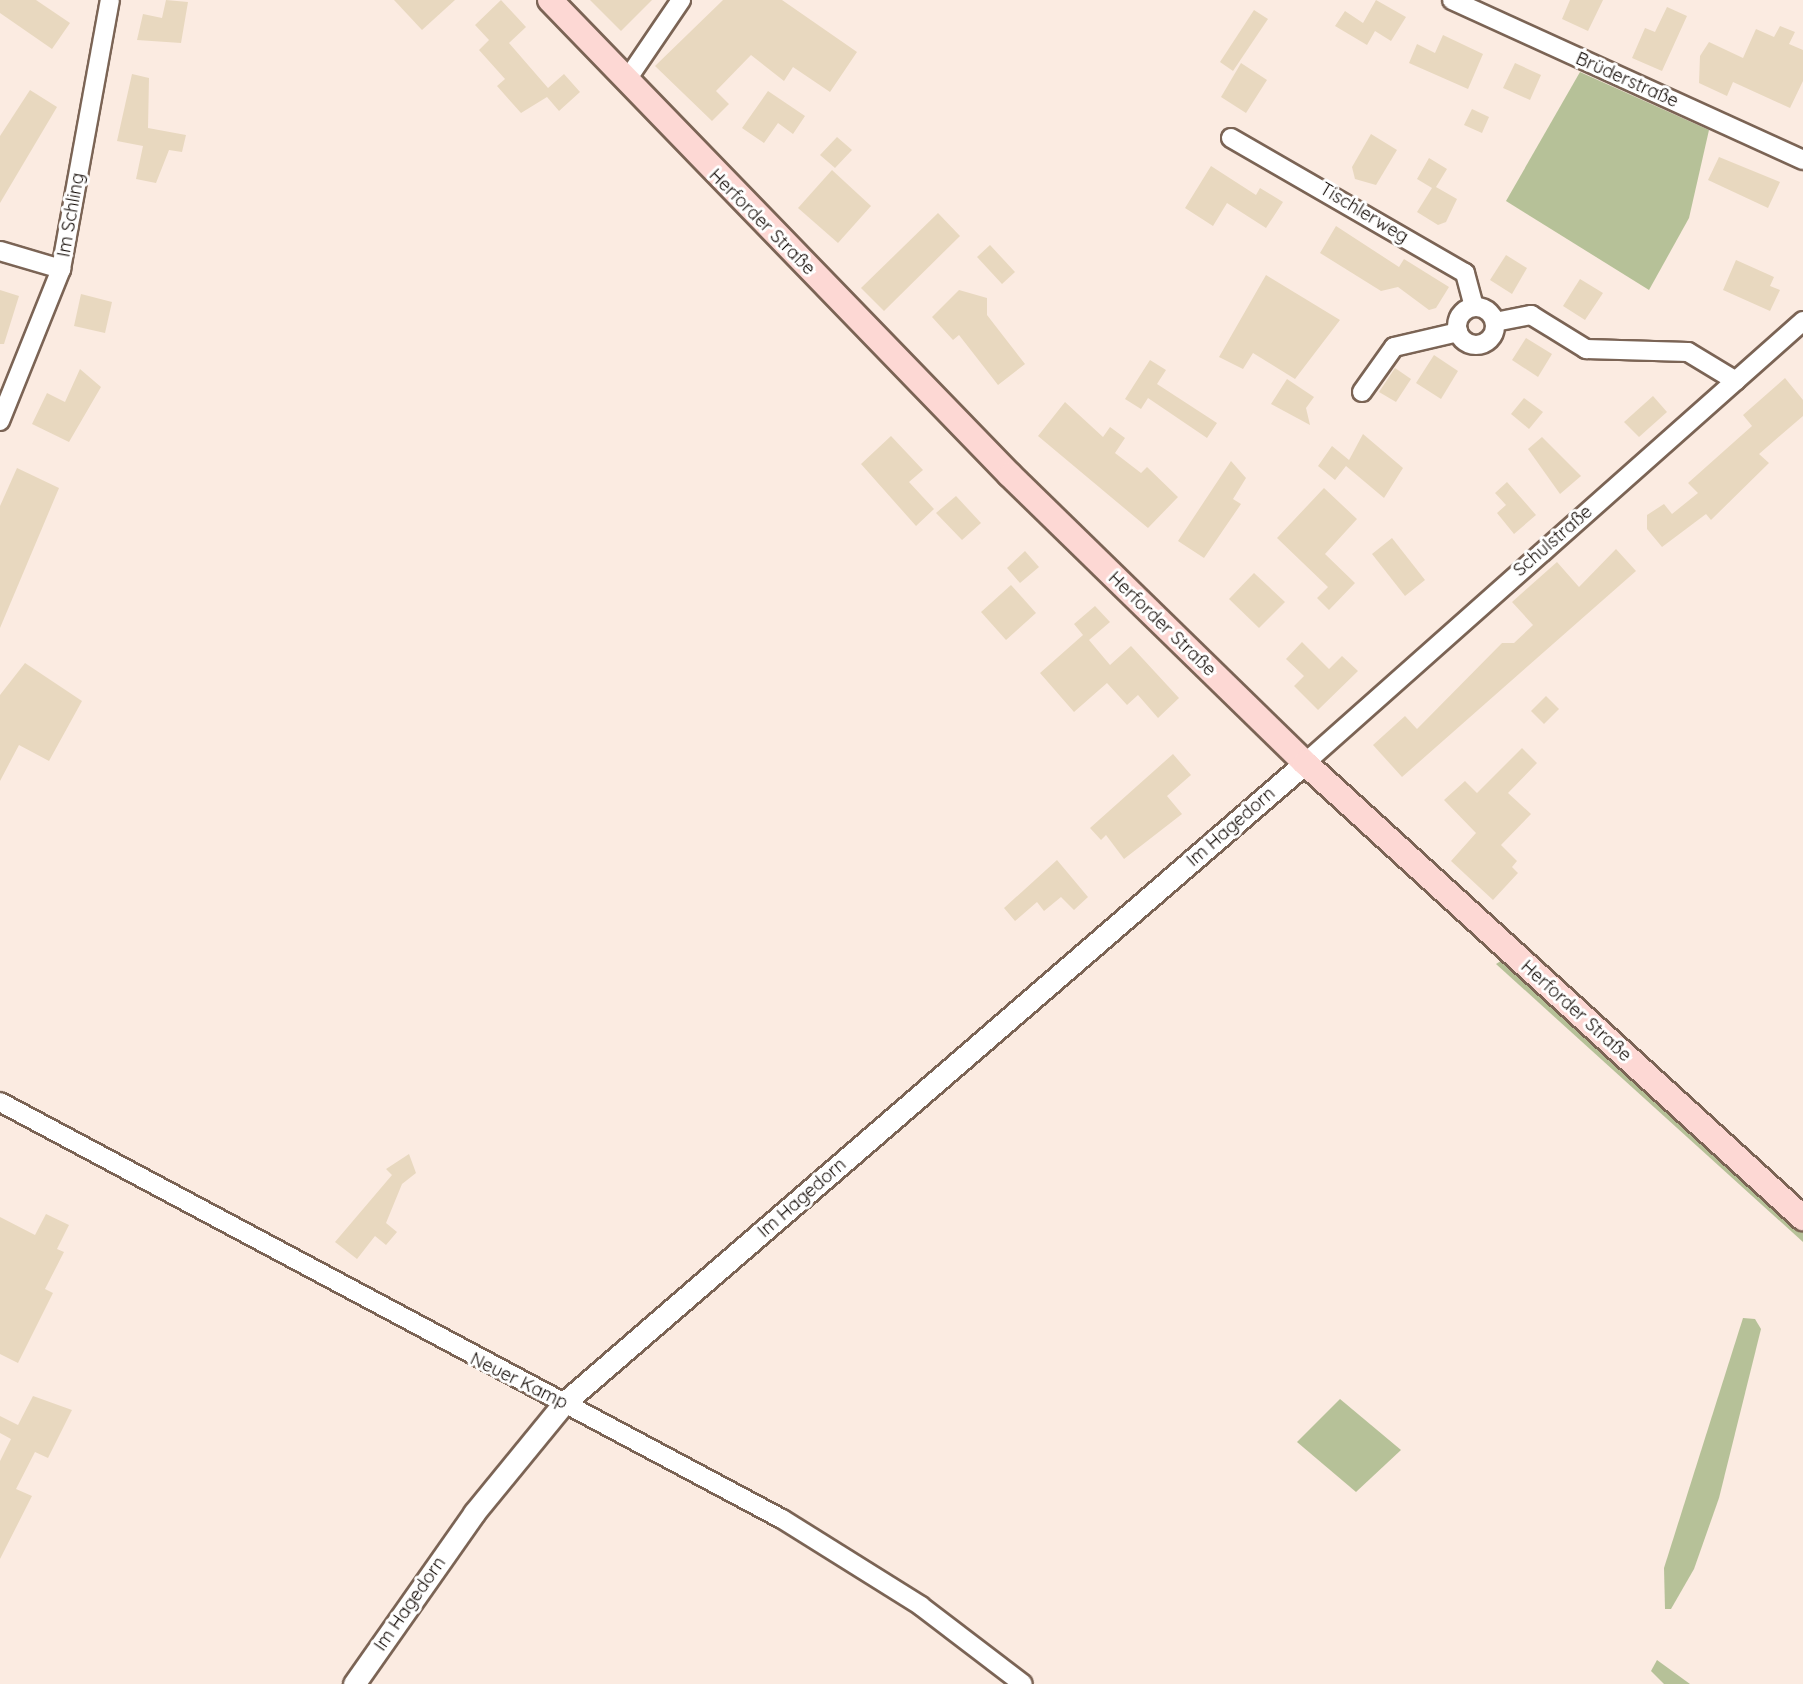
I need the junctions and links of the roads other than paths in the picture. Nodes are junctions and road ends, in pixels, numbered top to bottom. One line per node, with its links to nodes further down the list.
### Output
1 (110, 0): 9 (street, Im Schling)
2 (550, 0): 5 (main road, Herforder Straße)
3 (681, 0): 5 (street)
4 (1451, 0): 7 (street, Brüderstraße)
5 (626, 81): 17 (main road, Herforder Straße)
6 (1231, 138): 10 (street, Tischlerweg)
7 (1803, 160)
8 (0, 251): 9 (street)
9 (61, 269): 16 (street, Im Schling)
10 (1474, 307): 12 (street); 13 (street)
11 (1803, 321): 14 (street, Schulstraße)
12 (1495, 322): 13 (street); 14 (street)
13 (1458, 332): 15 (street)
14 (1735, 381): 17 (street, Schulstraße)
15 (1362, 392)
16 (0, 421)
17 (1305, 763): 19 (main road, Herforder Straße); 20 (street, Im Hagedorn)
18 (0, 1102): 20 (street, Neuer Kamp)
19 (1803, 1218)
20 (564, 1403): 21 (street, Im Hagedorn); 22 (street, Neuer Kamp)
21 (354, 1684)
22 (1023, 1684)

